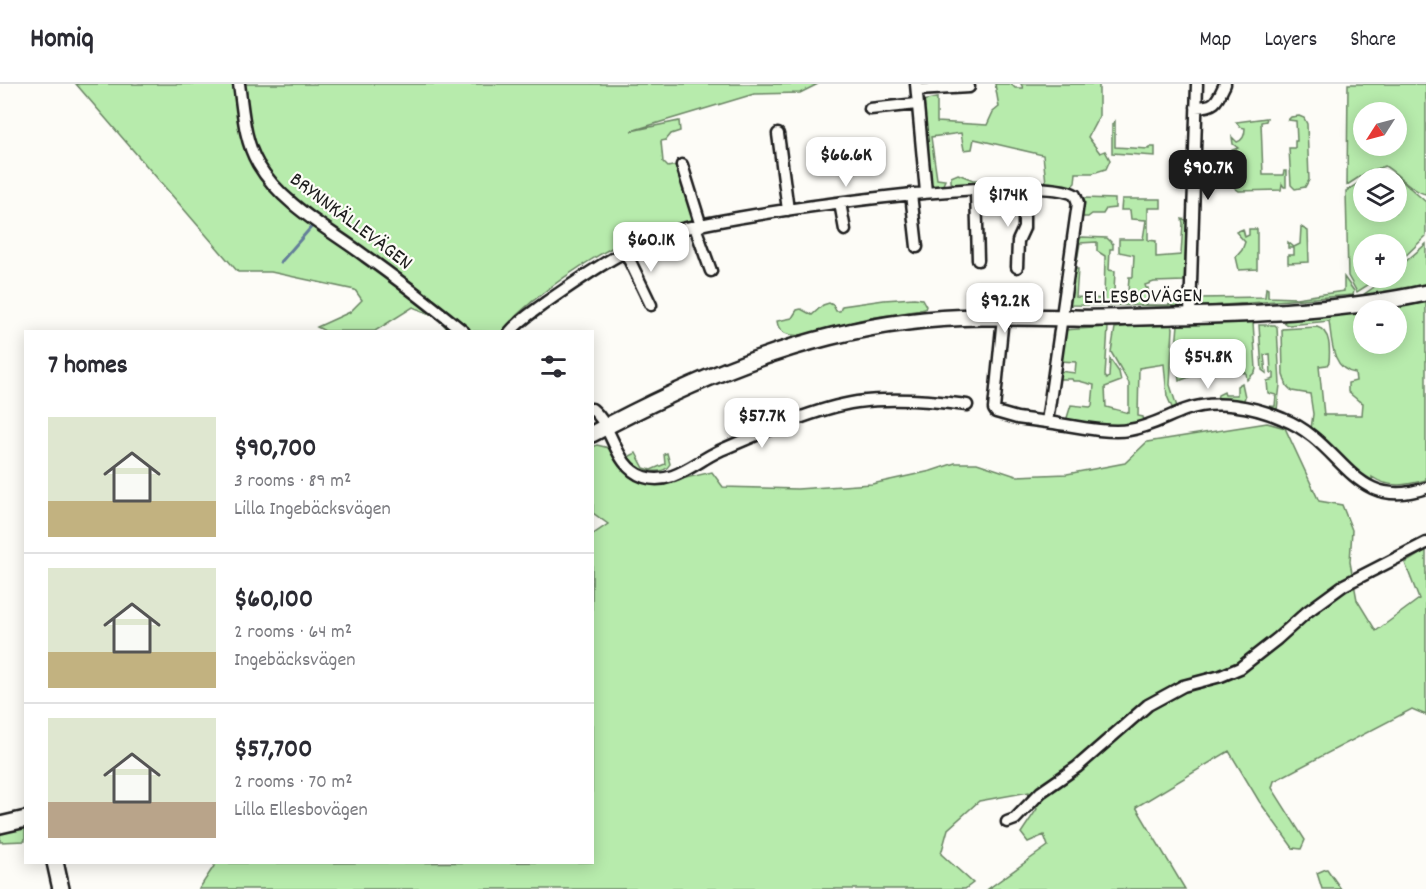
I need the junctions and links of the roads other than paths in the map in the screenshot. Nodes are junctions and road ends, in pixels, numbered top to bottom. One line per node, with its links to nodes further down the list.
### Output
1 (239, 84): 29 (street, BRYNNKÄLLEVÄGEN)
2 (1197, 84): 7 (street)
3 (1225, 84): 7 (street)
4 (916, 87): 5 (street); 6 (street)
5 (969, 87)
6 (918, 104): 8 (street); 13 (street)
7 (1196, 107): 26 (street)
8 (870, 109)
9 (778, 134): 16 (street)
10 (682, 165): 17 (street)
11 (976, 189): 12 (street); 13 (street); 21 (street)
12 (1024, 189): 22 (street); 28 (street)
13 (926, 192): 14 (street)
14 (911, 194): 15 (street); 19 (street)
15 (840, 203): 16 (street); 18 (street)
16 (788, 210): 17 (street)
17 (698, 226): 20 (street); 23 (street)
18 (845, 230)
19 (918, 247)
20 (626, 253): 25 (street); 30 (street)
21 (978, 260)
22 (1017, 267)
23 (711, 271)
24 (1426, 293): 26 (main road, ELLESBOVÄGEN)
25 (651, 305)
26 (1190, 316): 28 (main road, ELLESBOVÄGEN)
27 (1003, 317): 28 (main road, ELLESBOVÄGEN); 33 (street); 34 (main road, ELLESBOVÄGEN)
28 (1061, 317): 33 (street)
29 (461, 330)
30 (512, 330)
31 (967, 405): 34 (street)
32 (594, 411): 34 (street)
33 (1047, 422): 35 (street)
34 (599, 430)
35 (1426, 488)
36 (1426, 543): 38 (street)
37 (24, 819): 39 (main road)
38 (1007, 822)
39 (0, 825)
40 (55, 864): 41 (main road)
41 (61, 889)

